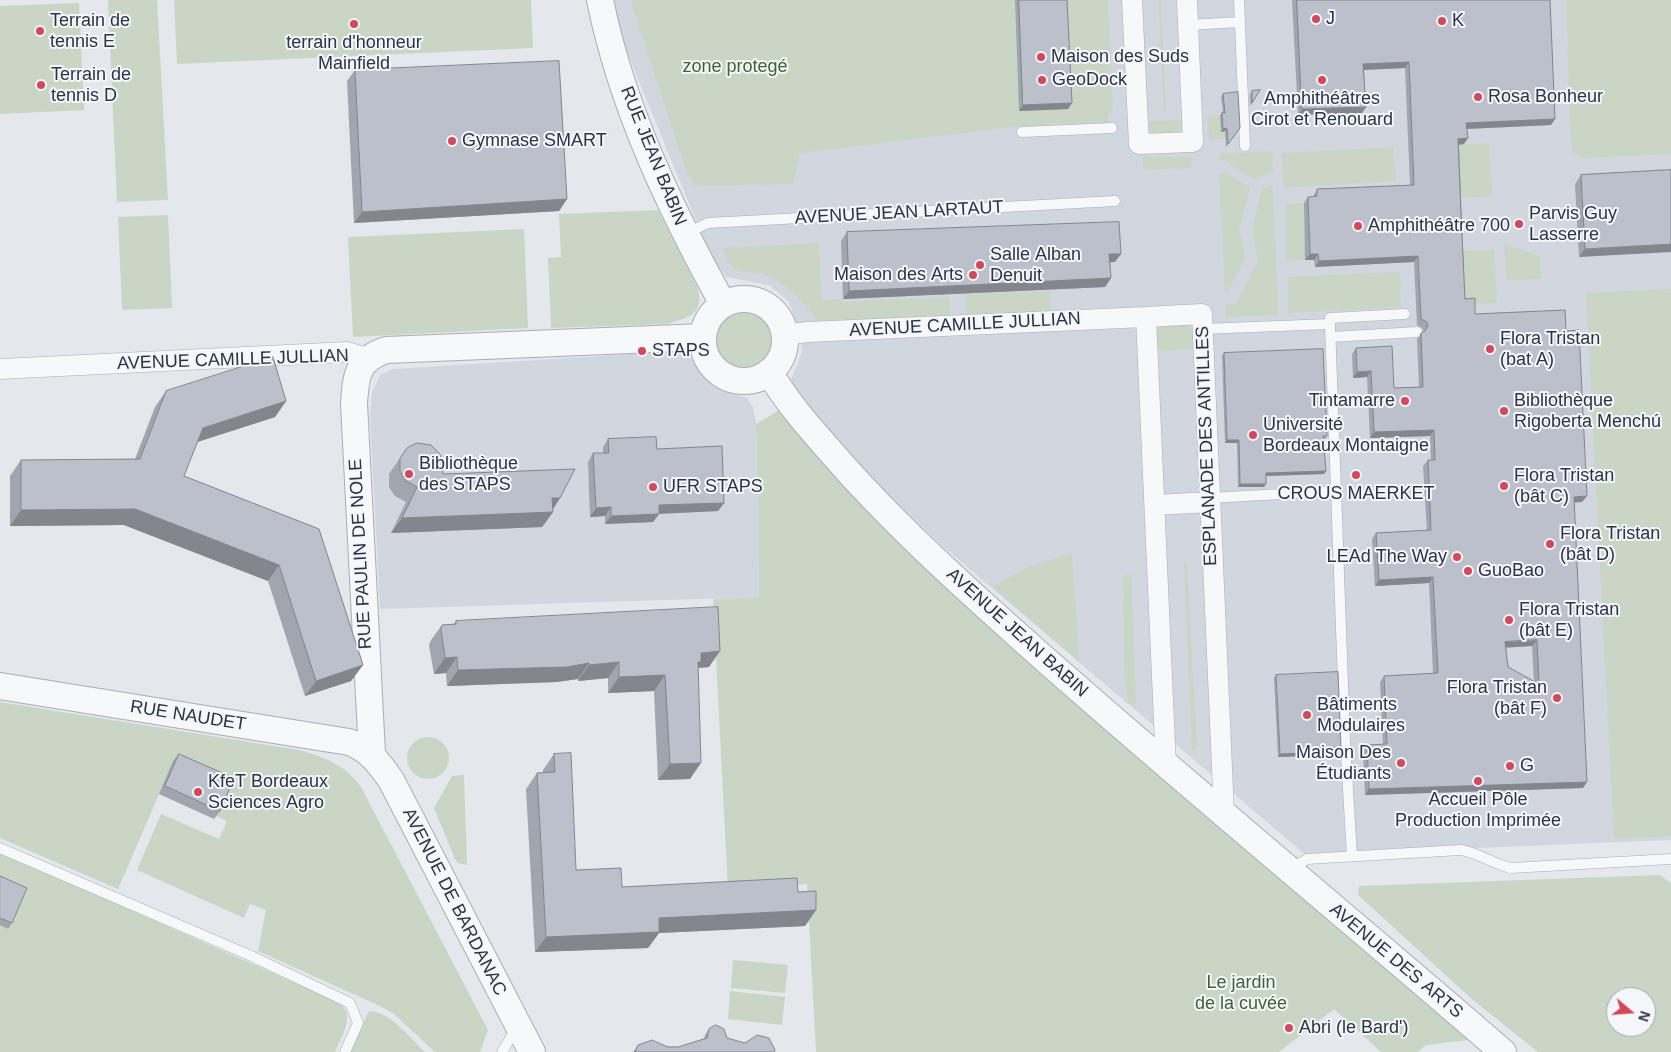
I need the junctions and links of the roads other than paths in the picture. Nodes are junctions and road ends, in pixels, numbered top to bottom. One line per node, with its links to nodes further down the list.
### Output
1 (600, 0): 11 (street, RUE JEAN BABIN)
2 (1132, 0): 6 (street)
3 (1187, 0): 6 (street)
4 (1239, 0): 5 (lane)
5 (1240, 22): 6 (lane); 9 (lane)
6 (1188, 25)
7 (1112, 128): 8 (lane)
8 (1022, 132)
9 (1245, 146)
10 (1115, 201): 11 (lane, AVENUE JEAN LARTAUT)
11 (684, 234): 12 (street, RUE JEAN BABIN)
12 (723, 304): 18 (street); 19 (street)
13 (1405, 314): 15 (lane)
14 (1146, 317): 16 (street, ESPLANADE DES ANTILLES); 18 (street, AVENUE CAMILLE JULLIAN); 26 (street)
15 (1330, 324): 16 (lane); 20 (lane)
16 (1202, 329): 25 (street, ESPLANADE DES ANTILLES)
17 (1417, 332): 20 (lane)
18 (784, 335): 23 (street)
19 (703, 337): 21 (street, AVENUE CAMILLE JULLIAN); 23 (street)
20 (1331, 337): 24 (lane)
21 (368, 358): 22 (street, AVENUE CAMILLE JULLIAN); 28 (street, RUE PAULIN DE NOLE)
22 (0, 369)
23 (769, 372): 29 (street, AVENUE JEAN BABIN)
24 (1337, 491): 25 (lane); 32 (lane)
25 (1210, 500): 26 (street); 30 (street, ESPLANADE DES ANTILLES)
26 (1156, 505): 29 (street)
27 (0, 686): 28 (street, RUE NAUDET)
28 (372, 754): 35 (street, AVENUE DE BARDANAC)
29 (1166, 767): 30 (street, AVENUE JEAN BABIN)
30 (1224, 813): 34 (street, AVENUE JEAN BABIN)
31 (0, 848): 36 (lane)
32 (1352, 856): 33 (lane); 34 (lane)
33 (1671, 859)
34 (1289, 870): 39 (street, AVENUE DES ARTS)
35 (518, 1026): 37 (lane); 38 (street, AVENUE DE BARDANAC)
36 (345, 1052)
37 (502, 1052)
38 (532, 1052)
39 (1503, 1052)

